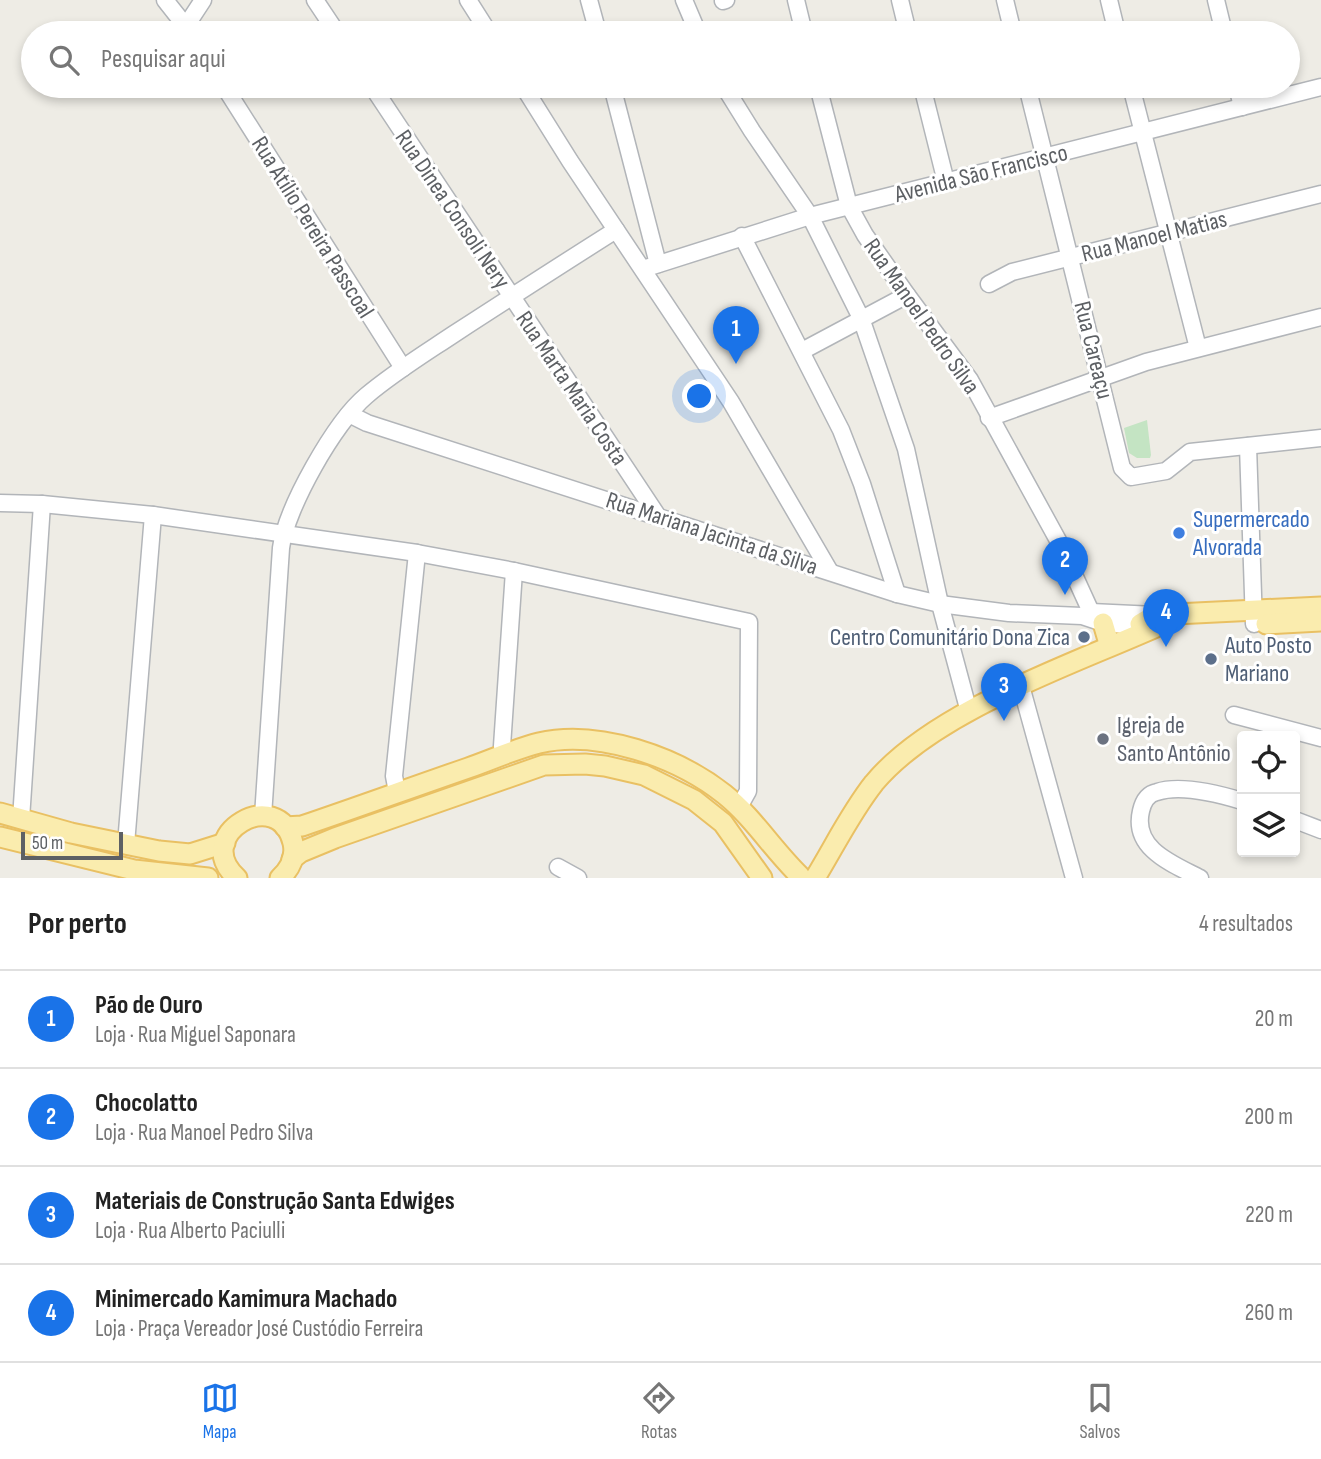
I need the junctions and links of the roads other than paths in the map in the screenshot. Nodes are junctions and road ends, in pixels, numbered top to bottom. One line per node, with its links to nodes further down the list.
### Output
1 (166, 0): 12 (street)
2 (202, 0): 13 (street)
3 (315, 0): 14 (street)
4 (468, 0): 15 (street)
5 (589, 0): 16 (street)
6 (684, 0): 17 (street)
7 (796, 0): 18 (street)
8 (900, 0): 19 (street)
9 (1005, 0): 20 (street)
10 (1109, 0): 21 (street)
11 (1216, 0): 22 (street)
12 (182, 21)
13 (192, 21)
14 (329, 21)
15 (481, 21)
16 (595, 21)
17 (693, 21)
18 (801, 21)
19 (905, 21)
20 (1010, 21)
21 (1114, 21)
22 (1221, 21)
23 (1321, 87): 24 (street, Avenida São Francisco)
24 (1300, 92)
25 (232, 98): 55 (street, Rua Atílio Pereira Passcoal)
26 (380, 98): 50 (street, Rua Dinea Consoli Nery)
27 (531, 98): 43 (street)
28 (615, 98): 47 (street)
29 (732, 98): 42 (street)
30 (821, 98): 41 (street, Rua Manoel Pedro Silva)
31 (925, 98): 39 (street)
32 (1030, 98): 38 (street, Rua Careaçu)
33 (1134, 98): 37 (street)
34 (1240, 98): 36 (street)
35 (1278, 98): 36 (street, Avenida São Francisco)
36 (1242, 107): 37 (street, Avenida São Francisco)
37 (1143, 132): 38 (street, Avenida São Francisco); 44 (street)
38 (1045, 157): 39 (street, Avenida São Francisco); 46 (street, Rua Careaçu)
39 (946, 182): 41 (street, Avenida São Francisco)
40 (1321, 194): 44 (street, Rua Manoel Matias)
41 (849, 206): 42 (street, Avenida São Francisco); 49 (street, Rua Manoel Pedro Silva)
42 (810, 216): 45 (street, Avenida São Francisco); 52 (street)
43 (616, 230): 47 (street); 50 (street)
44 (1168, 233): 46 (street, Rua Manoel Matias); 53 (street)
45 (742, 236): 47 (street, Avenida São Francisco); 54 (street)
46 (1070, 258): 48 (street, Rua Manoel Matias); 56 (street, Rua Careaçu)
47 (651, 267): 67 (street)
48 (989, 284)
49 (907, 295): 52 (street); 58 (street, Rua Manoel Pedro Silva)
50 (512, 296): 55 (street); 64 (street, Rua Marta Maria Costa)
51 (1321, 317): 53 (street)
52 (861, 318): 54 (street); 70 (street)
53 (1198, 348): 56 (street)
54 (802, 351): 69 (street)
55 (403, 368): 57 (street)
56 (1101, 378): 58 (street); 60 (street, Rua Careaçu)
57 (349, 414): 64 (street, Rua Mariana Jacinta da Silva); 65 (street)
58 (989, 418): 75 (street, Rua Manoel Pedro Silva)
59 (1321, 438): 60 (street)
60 (1248, 446): 72 (street)
61 (0, 503): 62 (street)
62 (42, 504): 63 (street); 88 (street)
63 (153, 515): 65 (street); 94 (street)
64 (657, 515): 67 (street, Rua Mariana Jacinta da Silva)
65 (283, 533): 66 (street); 87 (street)
66 (417, 553): 68 (street); 83 (street)
67 (829, 570): 69 (street, Rua Mariana Jacinta da Silva)
68 (514, 571): 81 (street); 85 (street)
69 (897, 594): 70 (street, Rua Mariana Jacinta da Silva)
70 (940, 604): 75 (street, Rua Mariana Jacinta da Silva); 78 (street)
71 (1321, 607): 72 (main road)
72 (1253, 618): 73 (main road); 74 (main road)
73 (1155, 621): 75 (street, Rua Mariana Jacinta da Silva); 75 (main road); 76 (main road)
74 (1321, 621)
75 (1096, 623): 76 (main road)
76 (1091, 653): 77 (main road)
77 (1021, 686): 78 (main road); 103 (street)
78 (969, 712): 98 (main road)
79 (1234, 715): 80 (street)
80 (1321, 738)
81 (504, 755): 82 (main road); 83 (main road); 85 (main road)
82 (510, 777): 95 (main road); 102 (main road)
83 (397, 792): 90 (main road)
84 (1237, 800): 104 (street)
85 (738, 807): 98 (main road)
86 (0, 813): 88 (main road)
87 (263, 816): 90 (main road); 93 (main road)
88 (21, 819): 92 (main road); 94 (main road)
89 (1300, 822): 91 (street)
90 (285, 827): 95 (main road)
91 (1321, 830)
92 (9, 840): 99 (main road)
93 (225, 843): 94 (main road); 97 (main road)
94 (126, 844)
95 (292, 859): 100 (main road)
96 (558, 867): 101 (street)
97 (235, 876): 99 (main road)
98 (803, 877)
99 (209, 878)
100 (280, 878)
101 (578, 878)
102 (762, 878)
103 (1074, 878)
104 (1200, 878)

